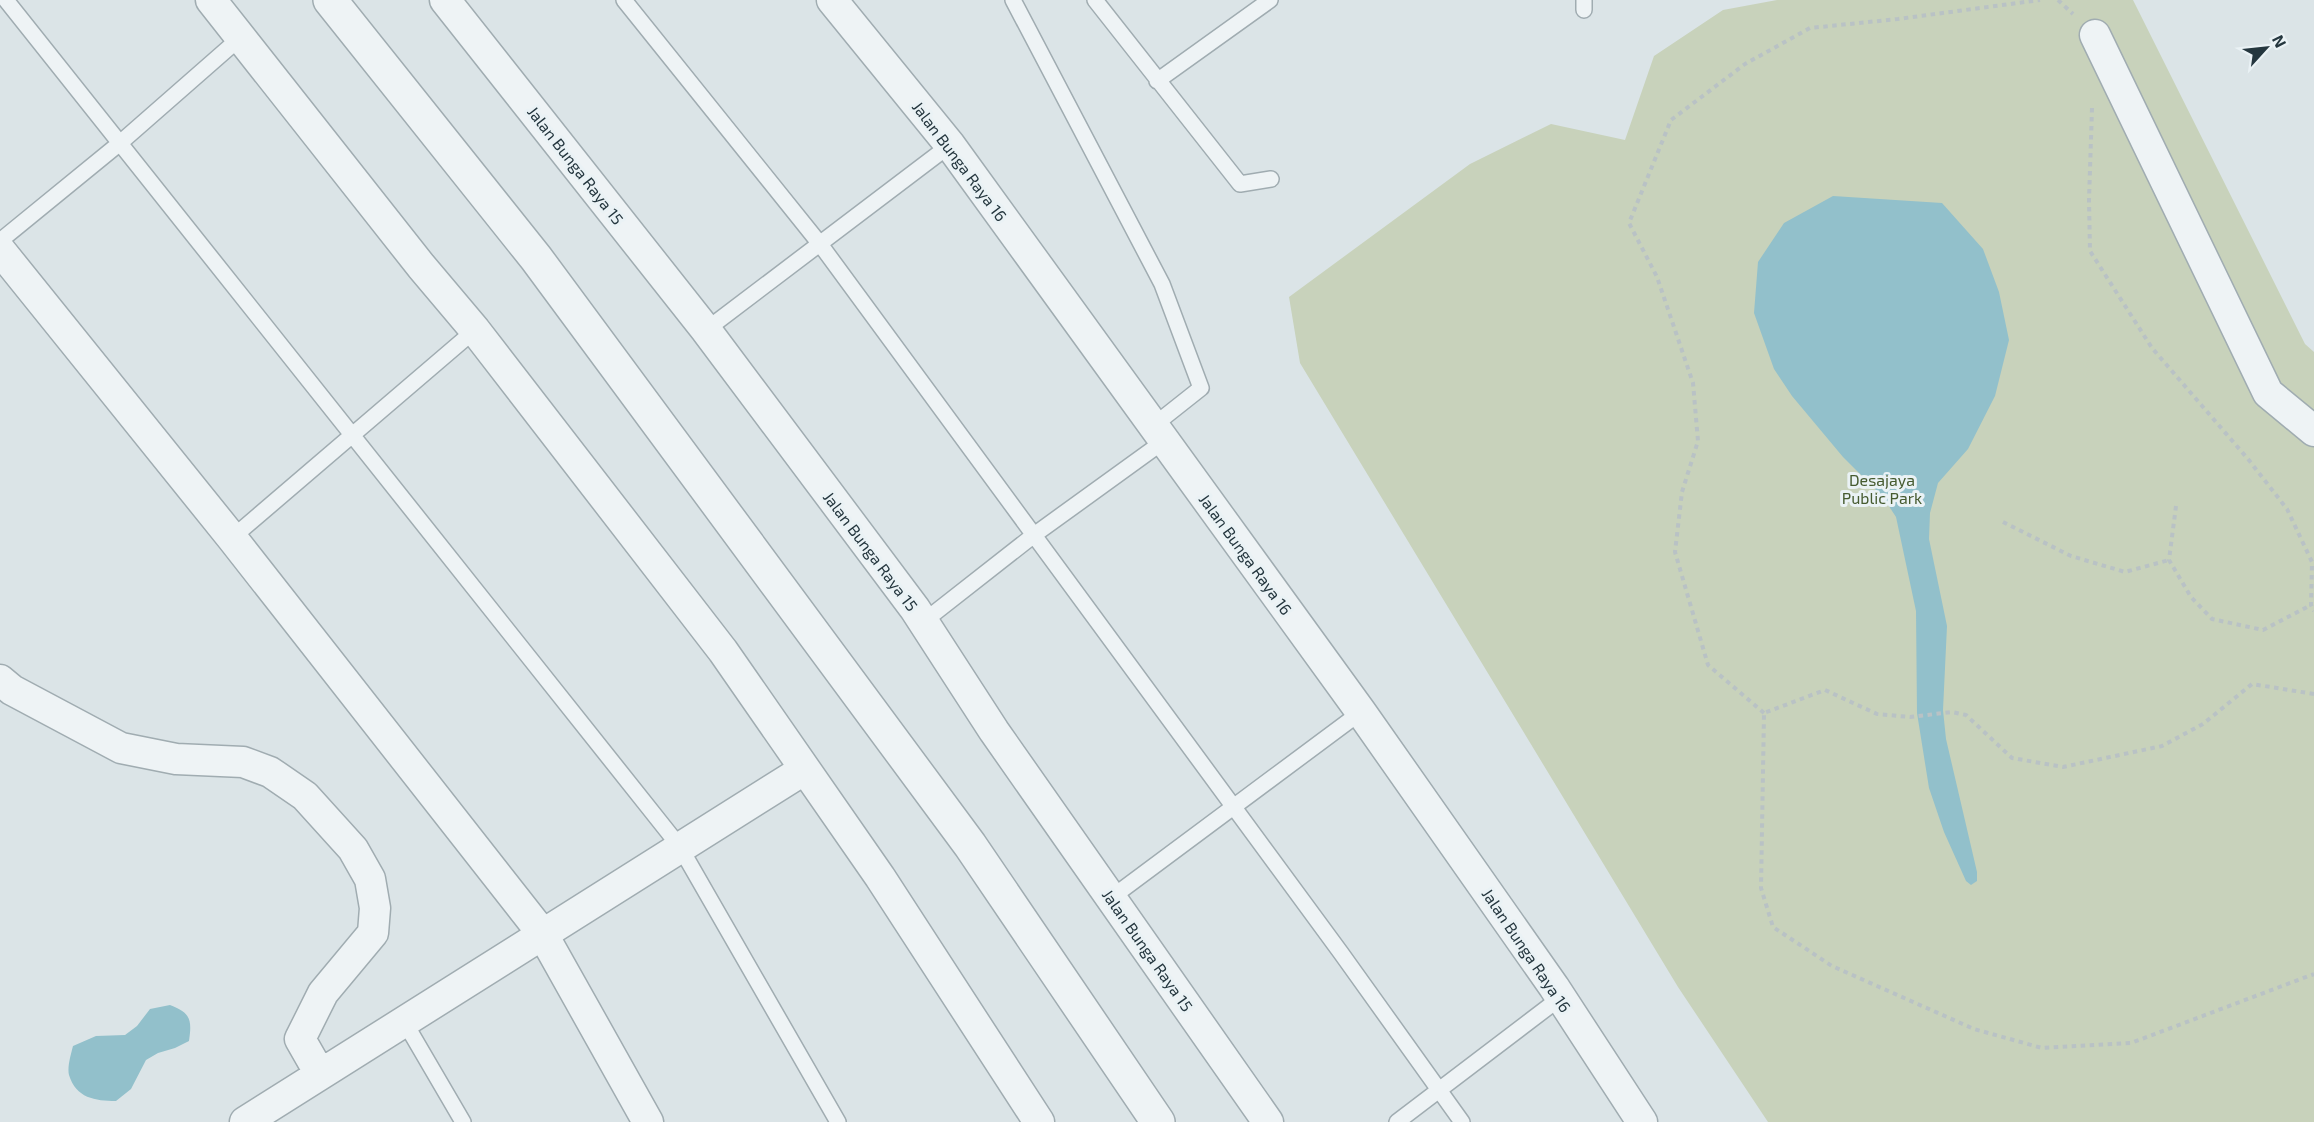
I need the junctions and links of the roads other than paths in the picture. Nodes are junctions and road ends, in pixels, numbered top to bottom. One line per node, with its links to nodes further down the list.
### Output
1 (6, 0): 13 (lane)
2 (212, 0): 11 (street)
3 (330, 0): 44 (street)
4 (445, 0): 20 (street, Jalan Bunga Raya 15)
5 (624, 0): 17 (lane)
6 (832, 0): 14 (street, Jalan Bunga Raya 16)
7 (1013, 0): 22 (lane)
8 (1095, 0): 12 (lane)
9 (1270, 0): 12 (lane)
10 (2095, 35): 21 (street)
11 (242, 37): 13 (lane); 19 (street)
12 (1157, 81): 15 (lane)
13 (120, 143): 16 (lane); 23 (lane)
14 (950, 145): 17 (lane); 22 (street, Jalan Bunga Raya 16)
15 (1271, 179)
16 (0, 241)
17 (819, 244): 20 (lane); 24 (lane)
18 (0, 250): 25 (street)
19 (475, 330): 23 (lane); 29 (street)
20 (705, 330): 26 (street, Jalan Bunga Raya 15)
21 (2314, 431)
22 (1159, 433): 24 (lane); 28 (street, Jalan Bunga Raya 16)
23 (353, 436): 25 (lane); 31 (lane)
24 (1034, 535): 26 (lane); 30 (lane)
25 (232, 538): 33 (street)
26 (923, 622): 32 (street, Jalan Bunga Raya 15)
27 (4, 689): 36 (street)
28 (1361, 712): 30 (lane); 34 (street, Jalan Bunga Raya 16)
29 (805, 769): 31 (street); 43 (street)
30 (1233, 805): 32 (lane); 37 (lane)
31 (680, 847): 33 (street); 42 (lane)
32 (1111, 898): 45 (street, Jalan Bunga Raya 15)
33 (542, 933): 35 (street); 41 (street)
34 (1560, 998): 37 (lane); 48 (street, Jalan Bunga Raya 16)
35 (404, 1022): 36 (street); 40 (lane)
36 (320, 1074): 38 (street)
37 (1440, 1090): 46 (lane); 47 (lane)
38 (276, 1113): 39 (street)
39 (245, 1122)
40 (463, 1122)
41 (648, 1122)
42 (838, 1122)
43 (1039, 1122)
44 (1158, 1122)
45 (1268, 1122)
46 (1397, 1122)
47 (1462, 1122)
48 (1642, 1122)

